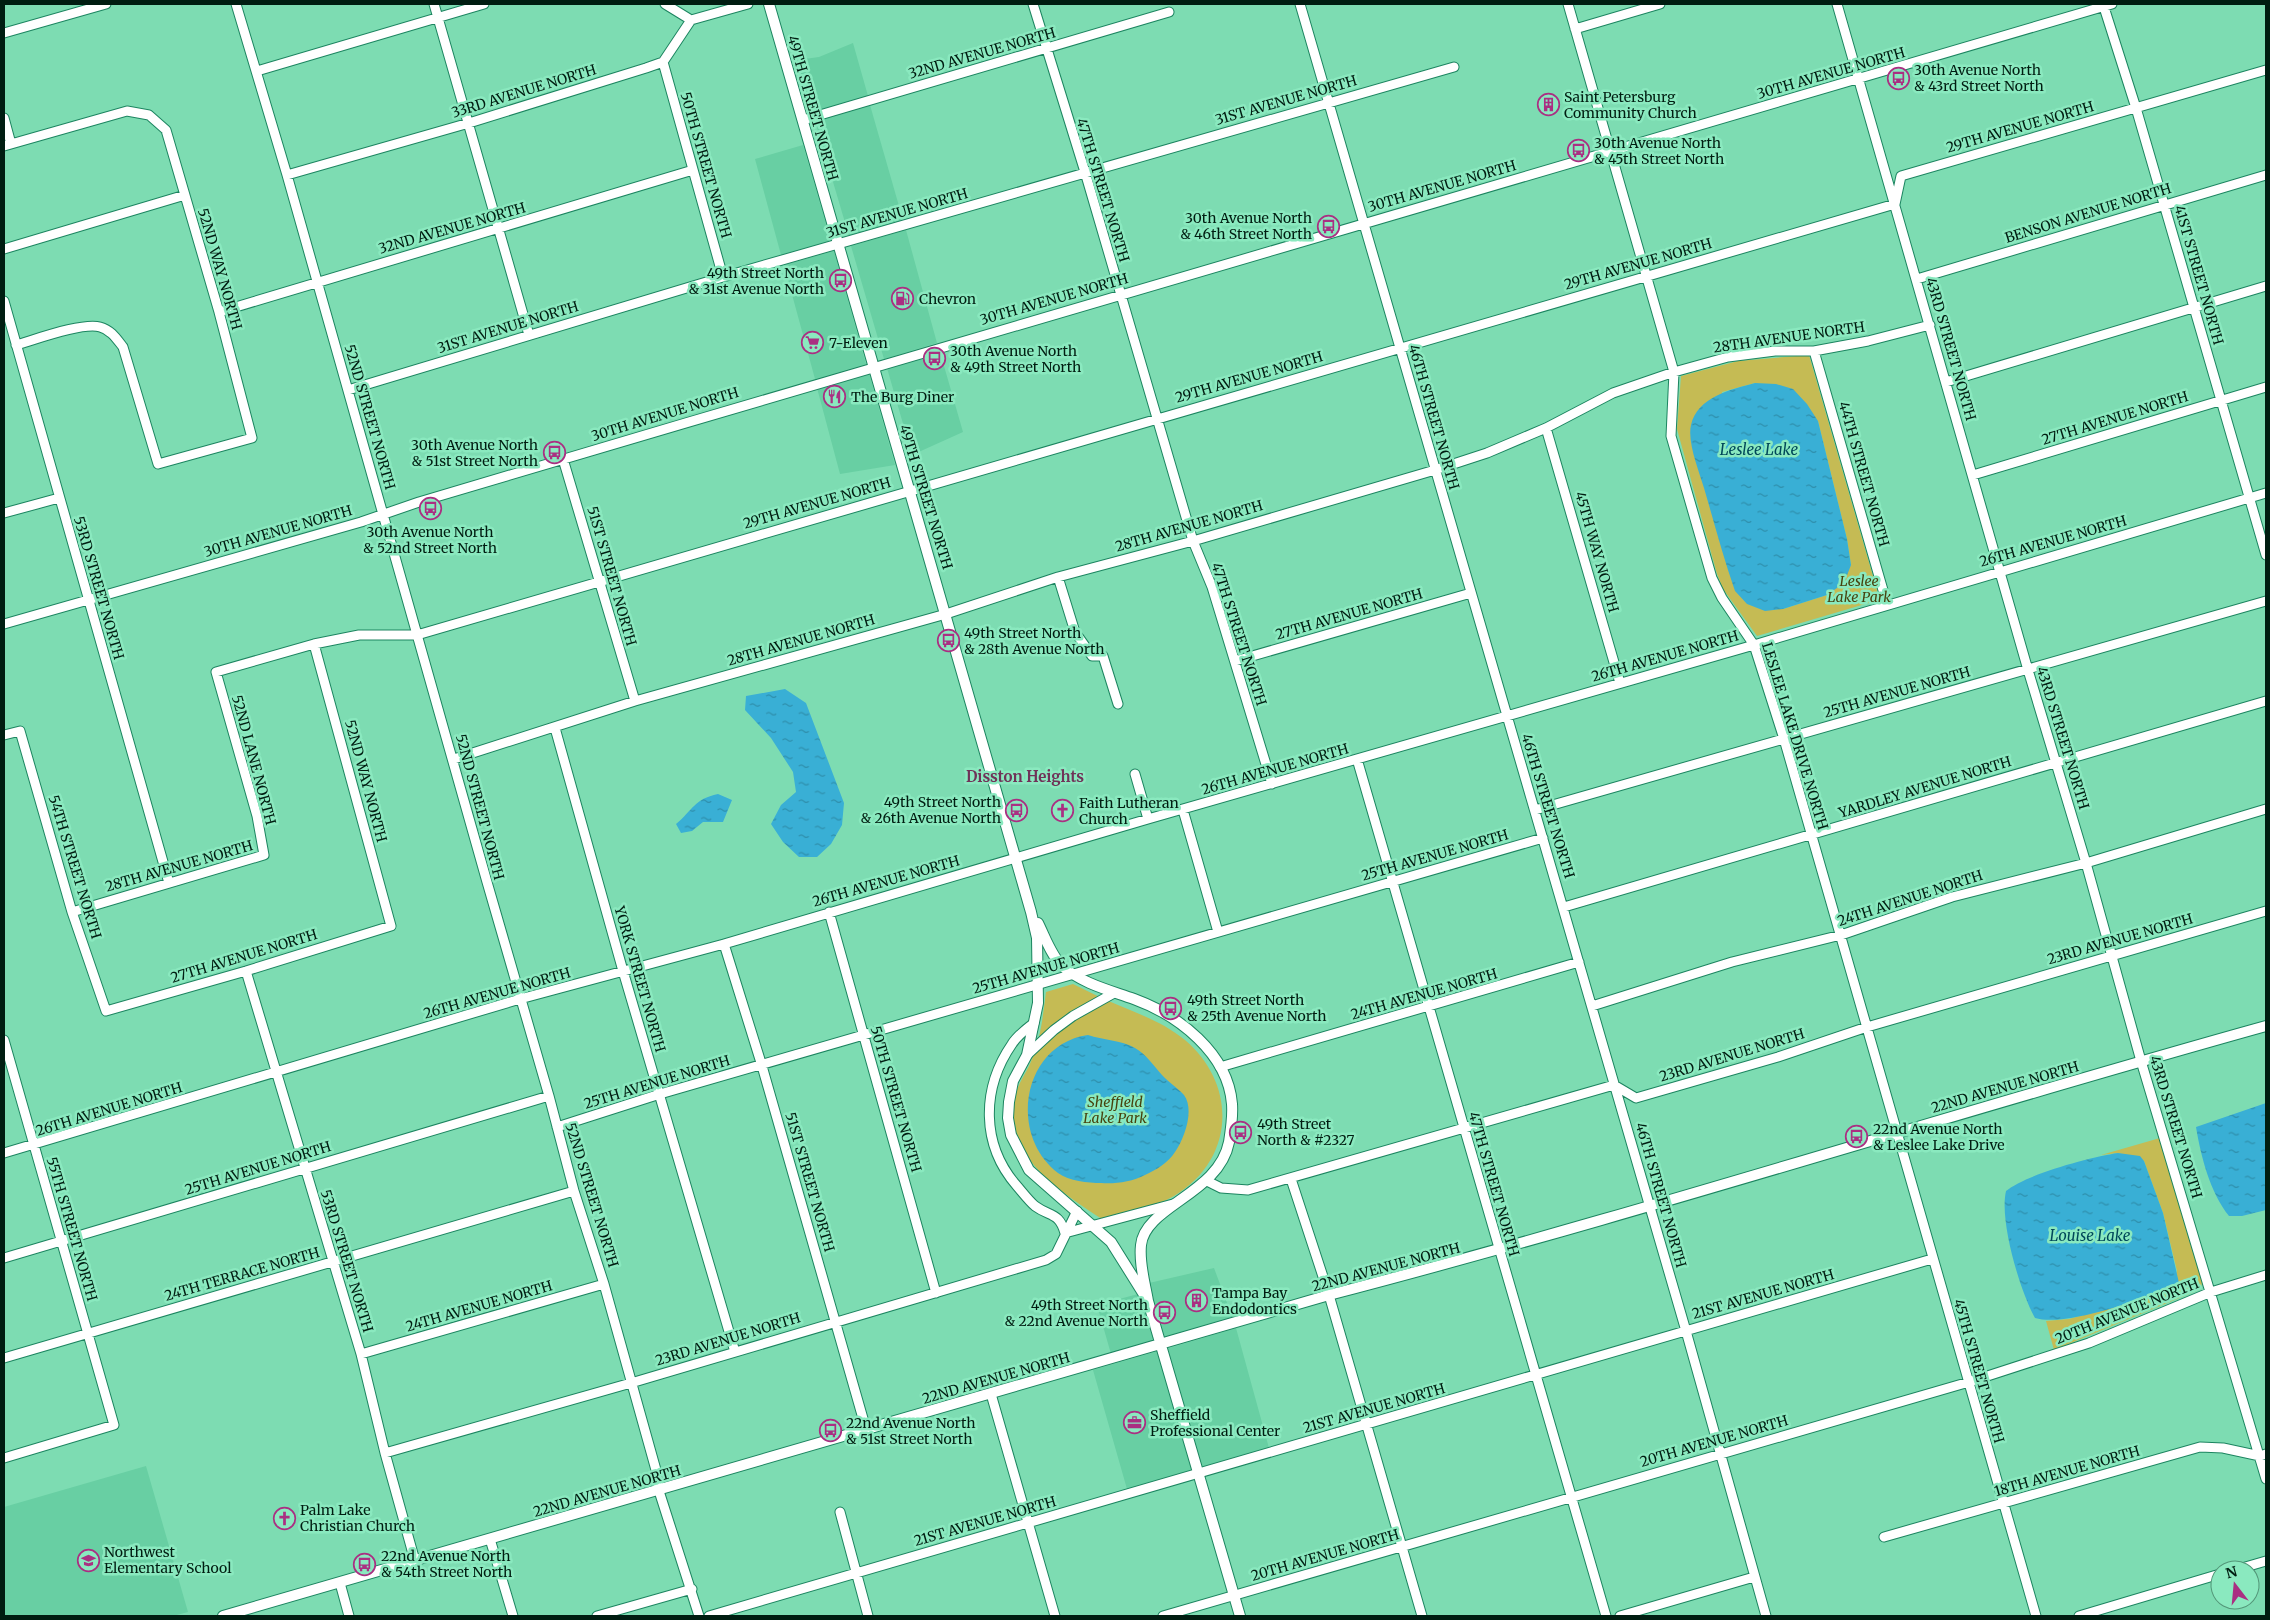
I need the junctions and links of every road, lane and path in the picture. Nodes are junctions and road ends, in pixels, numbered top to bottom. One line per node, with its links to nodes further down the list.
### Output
1 (106, 4): 18 (street)
2 (236, 4): 23 (street, 52ND STREET NORTH)
3 (434, 4): 15 (street)
4 (484, 4): 15 (street)
5 (665, 4): 16 (street)
6 (748, 4): 16 (street)
7 (769, 4): 28 (main road, 49TH STREET NORTH)
8 (1033, 4): 19 (street, 47TH STREET NORTH)
9 (1300, 4): 25 (street, 46TH STREET NORTH)
10 (1568, 4): 17 (street)
11 (1660, 4): 17 (street)
12 (1837, 4): 24 (street, 43RD STREET NORTH)
13 (2106, 5): 24 (street, 30TH AVENUE NORTH); 26 (street, 41ST STREET NORTH)
14 (1168, 12): 19 (street, 32ND AVENUE NORTH)
15 (438, 17): 23 (street); 29 (street)
16 (691, 20): 20 (street)
17 (1575, 29): 31 (street)
18 (4, 33)
19 (1046, 49): 28 (street, 32ND AVENUE NORTH); 33 (street, 47TH STREET NORTH)
20 (663, 62): 29 (street, 33RD AVENUE NORTH); 32 (street, 50TH STREET NORTH)
21 (1454, 67): 25 (street, 31ST AVENUE NORTH)
22 (2266, 70): 26 (street, 29TH AVENUE NORTH)
23 (257, 71): 34 (street, 52ND STREET NORTH)
24 (1860, 80): 31 (street, 30TH AVENUE NORTH); 37 (street, 43RD STREET NORTH)
25 (1329, 102): 33 (street, 31ST AVENUE NORTH); 39 (street, 46TH STREET NORTH)
26 (2136, 108): 37 (street, 29TH AVENUE NORTH); 38 (street, 41ST STREET NORTH)
27 (4, 118): 30 (street)
28 (803, 120): 41 (main road, 49TH STREET NORTH)
29 (469, 123): 34 (street, 33RD AVENUE NORTH); 40 (street)
30 (8, 145): 36 (street, 52ND WAY NORTH)
31 (1610, 151): 39 (street, 30TH AVENUE NORTH); 43 (street, LESLEE LAKE DRIVE NORTH)
32 (693, 170): 40 (street, 32ND AVENUE NORTH); 44 (street, 50TH STREET NORTH)
33 (1085, 172): 41 (street, 31ST AVENUE NORTH); 48 (street, 47TH STREET NORTH)
34 (288, 175): 46 (street, 52ND STREET NORTH)
35 (2266, 175): 38 (street, BENSON AVENUE NORTH)
36 (184, 195): 42 (street); 51 (street, 52ND WAY NORTH)
37 (1895, 204): 43 (street, 29TH AVENUE NORTH); 45 (street, 43RD STREET NORTH)
38 (2164, 205): 45 (street, BENSON AVENUE NORTH); 50 (street, 41ST STREET NORTH)
39 (1364, 224): 48 (street, 30TH AVENUE NORTH); 55 (street, 46TH STREET NORTH)
40 (500, 229): 46 (street, 32ND AVENUE NORTH); 53 (street)
41 (838, 244): 44 (street, 31ST AVENUE NORTH); 57 (main road, 49TH STREET NORTH)
42 (4, 248)
43 (1646, 275): 55 (street, 29TH AVENUE NORTH); 58 (street, LESLEE LAKE DRIVE NORTH)
44 (723, 277): 53 (street, 31ST AVENUE NORTH)
45 (1917, 279): 52 (street, 43RD STREET NORTH)
46 (316, 282): 51 (street, 32ND AVENUE NORTH); 61 (street, 52ND STREET NORTH)
47 (2266, 286): 50 (street)
48 (1120, 294): 57 (street, 30TH AVENUE NORTH); 63 (street, 47TH STREET NORTH)
49 (4, 301): 54 (street, 53RD STREET NORTH)
50 (2194, 307): 59 (street); 62 (street, 41ST STREET NORTH)
51 (219, 312): 54 (street, 52ND WAY NORTH)
52 (1930, 325): 56 (street, 28TH AVENUE NORTH); 59 (street, 43RD STREET NORTH)
53 (529, 336): 61 (street, 31ST AVENUE NORTH)
54 (16, 345): 70 (street, 53RD STREET NORTH)
55 (1399, 347): 63 (street, 29TH AVENUE NORTH); 66 (street, 46TH STREET NORTH)
56 (1814, 351): 58 (street, 28TH AVENUE NORTH); 82 (street, 44TH STREET NORTH)
57 (873, 367): 65 (street, 30TH AVENUE NORTH); 68 (main road, 49TH STREET NORTH)
58 (1674, 372): 64 (street, 28TH AVENUE NORTH); 87 (street, LESLEE LAKE DRIVE NORTH)
59 (1946, 382): 67 (street, 43RD STREET NORTH)
60 (2266, 386): 62 (street, 27TH AVENUE NORTH)
61 (348, 390): 73 (street, 52ND STREET NORTH)
62 (2221, 400): 67 (street, 27TH AVENUE NORTH); 71 (street, 41ST STREET NORTH)
63 (1158, 418): 68 (street, 29TH AVENUE NORTH); 74 (street, 47TH STREET NORTH)
64 (1546, 428): 66 (street, 28TH AVENUE NORTH); 91 (street, 45TH WAY NORTH)
65 (563, 459): 73 (street, 30TH AVENUE NORTH); 78 (street, 51ST STREET NORTH)
66 (1435, 470): 74 (street, 28TH AVENUE NORTH); 79 (street, 46TH STREET NORTH)
67 (1973, 475): 76 (street, 43RD STREET NORTH)
68 (910, 491): 78 (street, 29TH AVENUE NORTH); 83 (main road, 49TH STREET NORTH)
69 (2266, 493): 71 (street, 26TH AVENUE NORTH)
70 (59, 498): 72 (street); 80 (street, 53RD STREET NORTH)
71 (2250, 498): 75 (street, 41ST STREET NORTH); 76 (street, 26TH AVENUE NORTH)
72 (4, 513)
73 (383, 514): 80 (street, 30TH AVENUE NORTH); 85 (street, 52ND STREET NORTH)
74 (1193, 541): 77 (street, 28TH AVENUE NORTH); 88 (street, 47TH STREET NORTH)
75 (2266, 555)
76 (2000, 571): 82 (street, 26TH AVENUE NORTH); 89 (street, 43RD STREET NORTH)
77 (1058, 577): 83 (street, 28TH AVENUE NORTH); 94 (street)
78 (600, 581): 85 (street, 29TH AVENUE NORTH); 92 (street, 51ST STREET NORTH)
79 (1471, 593): 88 (street, 27TH AVENUE NORTH); 95 (street, 46TH STREET NORTH)
80 (88, 599): 84 (street, 30TH AVENUE NORTH); 114 (street, 53RD STREET NORTH)
81 (2266, 601): 89 (street, 25TH AVENUE NORTH)
82 (1887, 604): 87 (street, 26TH AVENUE NORTH)
83 (946, 614): 92 (street, 28TH AVENUE NORTH); 111 (main road, 49TH STREET NORTH)
84 (4, 624)
85 (417, 635): 86 (street, 29TH AVENUE NORTH); 99 (street, 52ND STREET NORTH)
86 (314, 644): 90 (street, 29TH AVENUE NORTH); 120 (street, 52ND WAY NORTH)
87 (1754, 645): 91 (street, 26TH AVENUE NORTH); 98 (street, LESLEE LAKE DRIVE NORTH)
88 (1235, 661): 103 (street, 47TH STREET NORTH)
89 (2028, 670): 98 (street, 25TH AVENUE NORTH); 101 (street, 43RD STREET NORTH)
90 (216, 672): 110 (street, 52ND LANE NORTH)
91 (1620, 683): 95 (street, 26TH AVENUE NORTH)
92 (635, 701): 96 (street, 28TH AVENUE NORTH)
93 (2266, 701): 101 (street, YARDLEY AVENUE NORTH)
94 (1118, 704)
95 (1507, 716): 100 (street, 26TH AVENUE NORTH); 106 (street, 46TH STREET NORTH)
96 (555, 728): 99 (street, 28TH AVENUE NORTH); 127 (street, YORK STREET NORTH)
97 (4, 735): 117 (street, 54TH STREET NORTH)
98 (1784, 739): 106 (street, 25TH AVENUE NORTH); 108 (street, LESLEE LAKE DRIVE NORTH)
99 (454, 759): 131 (street, 52ND STREET NORTH)
100 (1358, 759): 103 (street, 26TH AVENUE NORTH); 113 (street, 47TH STREET NORTH)
101 (2056, 762): 108 (street, YARDLEY AVENUE NORTH); 112 (street, 43RD STREET NORTH)
102 (1135, 774): 107 (street)
103 (1272, 784): 105 (street, 26TH AVENUE NORTH)
104 (2266, 809): 112 (street, 24TH AVENUE NORTH)
105 (1183, 810): 107 (street, 26TH AVENUE NORTH); 121 (street)
106 (1535, 810): 109 (street, 46TH STREET NORTH)
107 (1148, 819): 111 (street, 26TH AVENUE NORTH)
108 (1812, 835): 115 (street, YARDLEY AVENUE NORTH); 122 (street, LESLEE LAKE DRIVE NORTH)
109 (1543, 838): 113 (street, 25TH AVENUE NORTH); 115 (street, 46TH STREET NORTH)
110 (264, 855): 114 (street, 28TH AVENUE NORTH)
111 (1016, 858): 118 (street, 26TH AVENUE NORTH); 119 (main road, 49TH STREET NORTH)
112 (2086, 863): 122 (street, 24TH AVENUE NORTH); 124 (street, 43RD STREET NORTH)
113 (1391, 881): 121 (street, 25TH AVENUE NORTH); 133 (street, 47TH STREET NORTH)
114 (168, 882): 117 (street, 28TH AVENUE NORTH)
115 (1564, 907): 125 (street, 46TH STREET NORTH)
116 (2266, 911): 124 (street, 23RD AVENUE NORTH)
117 (72, 912): 134 (street, 54TH STREET NORTH)
118 (829, 912): 123 (street, 26TH AVENUE NORTH); 138 (street, 50TH STREET NORTH)
119 (1031, 912): 128 (main road, 49TH STREET NORTH); 129 (main road, 49TH STREET NORTH)
120 (391, 926): 126 (street, 27TH AVENUE NORTH)
121 (1218, 932): 128 (street, 25TH AVENUE NORTH)
122 (1841, 935): 132 (street, 24TH AVENUE NORTH); 137 (street, LESLEE LAKE DRIVE NORTH)
123 (724, 944): 127 (street, 26TH AVENUE NORTH); 142 (street, 51ST STREET NORTH)
124 (2111, 955): 137 (street, 23RD AVENUE NORTH); 141 (street, 43RD STREET NORTH)
125 (1579, 962): 132 (street, 46TH STREET NORTH); 133 (street, 24TH AVENUE NORTH)
126 (246, 971): 134 (street, 27TH AVENUE NORTH); 144 (street, 53RD STREET NORTH)
127 (623, 972): 131 (street, 26TH AVENUE NORTH); 146 (street, YORK STREET NORTH)
128 (1074, 975): 129 (street, 25TH AVENUE NORTH); 130 (main road, 49TH STREET NORTH)
129 (1038, 986): 135 (main road, 49TH STREET NORTH); 138 (street, 25TH AVENUE NORTH)
130 (1114, 993): 140 (street); 143 (main road, 49TH STREET NORTH)
131 (520, 999): 144 (street, 26TH AVENUE NORTH); 147 (street, 52ND STREET NORTH)
132 (1592, 1006): 145 (street, 46TH STREET NORTH)
133 (1429, 1007): 143 (street, 24TH AVENUE NORTH); 149 (street, 47TH STREET NORTH)
134 (106, 1011)
135 (1034, 1022): 140 (main road, 49TH STREET NORTH); 161 (street)
136 (2266, 1026): 141 (main road, 22ND AVENUE NORTH)
137 (1867, 1027): 145 (street, 23RD AVENUE NORTH); 150 (street, LESLEE LAKE DRIVE NORTH)
138 (864, 1035): 142 (street, 25TH AVENUE NORTH); 170 (street, 50TH STREET NORTH)
139 (4, 1040): 151 (street, 55TH STREET NORTH)
140 (1027, 1055): 159 (main road, 49TH STREET NORTH)
141 (2141, 1061): 150 (main road, 22ND AVENUE NORTH); 169 (street, 43RD STREET NORTH)
142 (762, 1066): 146 (street, 25TH AVENUE NORTH); 173 (street, 51ST STREET NORTH)
143 (1220, 1067): 155 (main road, 49TH STREET NORTH)
144 (277, 1073): 151 (street, 26TH AVENUE NORTH); 153 (street, 53RD STREET NORTH)
145 (1614, 1085): 149 (street); 158 (street, 46TH STREET NORTH)
146 (660, 1094): 148 (street, 25TH AVENUE NORTH); 177 (street, YORK STREET NORTH)
147 (549, 1096): 148 (street, 52ND STREET NORTH); 153 (street, 25TH AVENUE NORTH)
148 (557, 1127): 156 (street, 52ND STREET NORTH)
149 (1464, 1127): 154 (street); 163 (street, 47TH STREET NORTH)
150 (1898, 1132): 158 (main road, 22ND AVENUE NORTH); 165 (street, 45TH STREET NORTH)
151 (34, 1146): 152 (street, 26TH AVENUE NORTH); 162 (street, 55TH STREET NORTH)
152 (4, 1153)
153 (305, 1168): 162 (street, 25TH AVENUE NORTH); 166 (street, 53RD STREET NORTH)
154 (1291, 1179): 155 (street); 171 (street)
155 (1207, 1181): 157 (main road, 49TH STREET NORTH)
156 (574, 1190): 166 (street, 24TH TERRACE NORTH); 168 (street, 52ND STREET NORTH)
157 (1176, 1203): 160 (street); 172 (main road, 49TH STREET NORTH)
158 (1650, 1206): 163 (main road, 22ND AVENUE NORTH); 174 (street, 46TH STREET NORTH)
159 (1077, 1211): 160 (main road, 49TH STREET NORTH); 161 (street, 23RD AVENUE NORTH)
160 (1093, 1226): 161 (street); 172 (main road, 49TH STREET NORTH)
161 (1065, 1233): 170 (street, 23RD AVENUE NORTH)
162 (61, 1241): 164 (street, 25TH AVENUE NORTH); 175 (street, 55TH STREET NORTH)
163 (1499, 1251): 171 (main road, 22ND AVENUE NORTH); 180 (street, 47TH STREET NORTH)
164 (4, 1258)
165 (1932, 1259): 174 (street, 21ST AVENUE NORTH); 181 (street, 45TH STREET NORTH)
166 (334, 1261): 175 (street, 24TH TERRACE NORTH); 178 (street, 53RD STREET NORTH)
167 (2266, 1275): 169 (street, 20TH AVENUE NORTH)
168 (604, 1284): 178 (street, 24TH AVENUE NORTH); 182 (street, 52ND STREET NORTH)
169 (2211, 1292): 181 (street, 20TH AVENUE NORTH); 188 (street, 43RD STREET NORTH)
170 (936, 1293): 173 (street, 23RD AVENUE NORTH)
171 (1328, 1296): 176 (main road, 22ND AVENUE NORTH); 184 (street)
172 (1148, 1302): 176 (main road, 49TH STREET NORTH)
173 (836, 1321): 177 (street, 23RD AVENUE NORTH); 185 (street, 51ST STREET NORTH)
174 (1686, 1331): 180 (street, 21ST AVENUE NORTH); 187 (street, 46TH STREET NORTH)
175 (88, 1333): 179 (street, 24TH TERRACE NORTH); 189 (street, 55TH STREET NORTH)
176 (1160, 1345): 183 (main road, 22ND AVENUE NORTH); 190 (main road, 49TH STREET NORTH)
177 (735, 1352): 182 (street, 23RD AVENUE NORTH)
178 (360, 1354): 186 (street, 53RD STREET NORTH)
179 (4, 1358)
180 (1536, 1375): 184 (street, 21ST AVENUE NORTH); 193 (street, 47TH STREET NORTH)
181 (1969, 1382): 187 (street, 20TH AVENUE NORTH); 194 (street, 45TH STREET NORTH)
182 (631, 1383): 186 (street, 23RD AVENUE NORTH); 192 (street, 52ND STREET NORTH)
183 (991, 1394): 185 (main road, 22ND AVENUE NORTH); 196 (street)
184 (1366, 1424): 190 (street, 21ST AVENUE NORTH); 199 (street)
185 (866, 1429): 192 (main road, 22ND AVENUE NORTH)
186 (385, 1453): 200 (street, 53RD STREET NORTH)
187 (1721, 1454): 193 (street, 20TH AVENUE NORTH); 202 (street, 46TH STREET NORTH)
188 (2263, 1455): 191 (street, 43RD STREET NORTH); 194 (street, 18TH AVENUE NORTH)
189 (4, 1458)
190 (1198, 1473): 196 (street, 21ST AVENUE NORTH); 206 (main road, 49TH STREET NORTH)
191 (2266, 1479)
192 (659, 1491): 198 (main road, 22ND AVENUE NORTH); 205 (street, 52ND STREET NORTH)
193 (1571, 1497): 199 (street, 20TH AVENUE NORTH); 218 (street, 47TH STREET NORTH)
194 (2003, 1504): 197 (street, 18TH AVENUE NORTH); 221 (street, 45TH STREET NORTH)
195 (840, 1512): 201 (street)
196 (1029, 1523): 201 (street, 21ST AVENUE NORTH); 214 (street)
197 (1884, 1537)
198 (490, 1539): 200 (main road, 22ND AVENUE NORTH); 209 (street)
199 (1401, 1547): 206 (street, 20TH AVENUE NORTH); 217 (street)
200 (415, 1561): 204 (main road, 22ND AVENUE NORTH)
201 (856, 1573): 212 (street, 21ST AVENUE NORTH); 213 (street)
202 (1754, 1577): 219 (street); 220 (street, 46TH STREET NORTH)
203 (2210, 1577): 222 (street)
204 (340, 1583): 207 (main road, 22ND AVENUE NORTH); 208 (street)
205 (692, 1589): 210 (street); 211 (street, 52ND STREET NORTH)
206 (1234, 1596): 215 (street, 20TH AVENUE NORTH); 216 (main road, 49TH STREET NORTH)
207 (224, 1616)
208 (349, 1616)
209 (513, 1616)
210 (597, 1616)
211 (699, 1616)
212 (709, 1616)
213 (868, 1616)
214 (1055, 1616)
215 (1163, 1616)
216 (1240, 1616)
217 (1422, 1616)
218 (1606, 1616)
219 (1620, 1616)
220 (1766, 1616)
221 (2036, 1616)
222 (2079, 1616)

